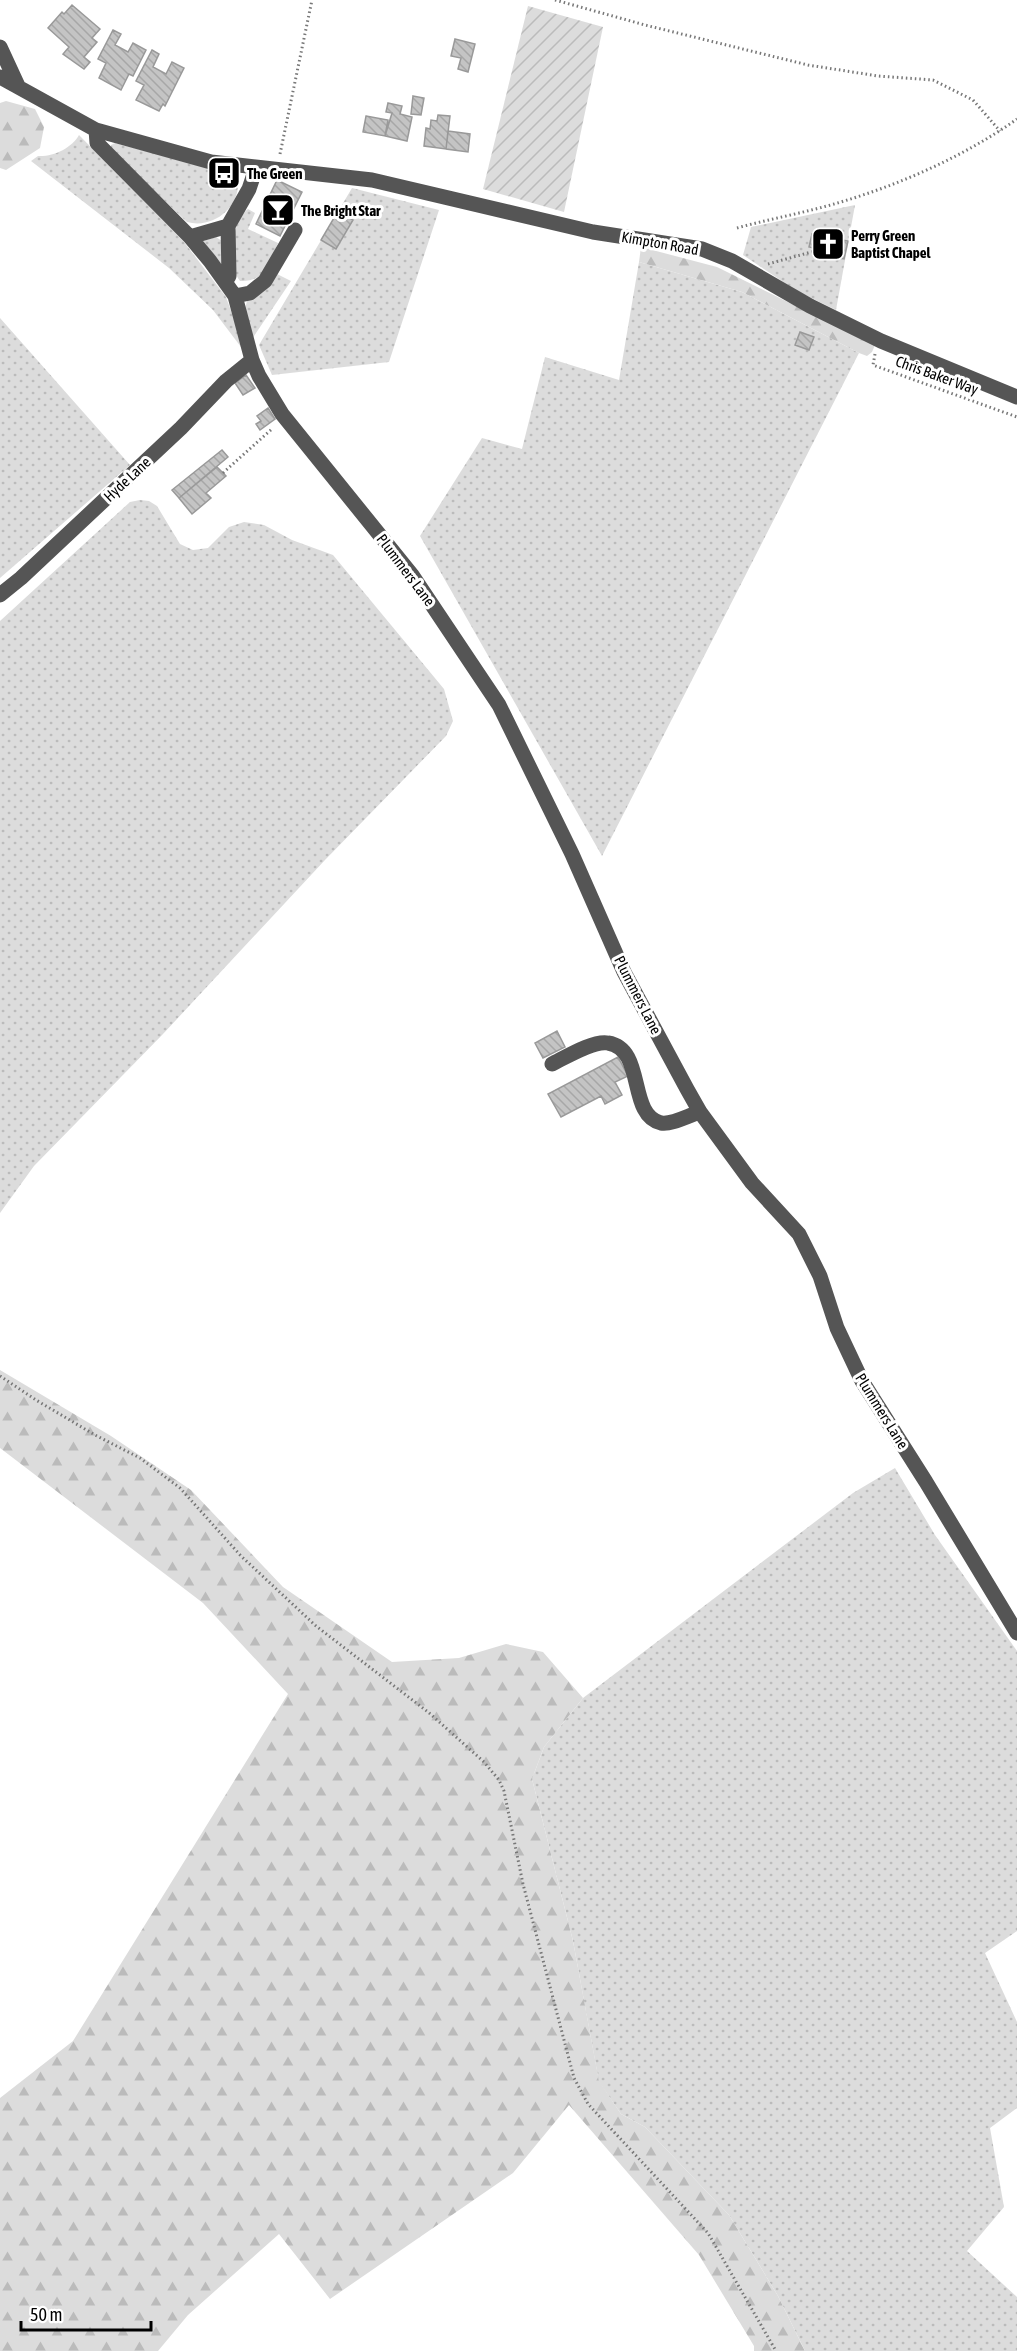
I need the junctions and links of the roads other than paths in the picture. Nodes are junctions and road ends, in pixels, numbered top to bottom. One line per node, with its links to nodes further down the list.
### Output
1 (0, 47): 3 (street)
2 (0, 77): 3 (street, Kimpton Road)
3 (18, 86): 4 (street, Kimpton Road)
4 (96, 130): 5 (street, Kimpton Road); 8 (street)
5 (256, 168): 6 (street); 12 (street, Kimpton Road)
6 (228, 226): 8 (street); 9 (street)
7 (295, 230): 10 (street)
8 (190, 237): 9 (street)
9 (225, 282): 10 (street)
10 (235, 296): 11 (street)
11 (252, 360): 13 (street, Hyde Lane); 15 (street, Plummers Lane)
12 (1017, 397)
13 (0, 595)
14 (552, 1064): 15 (street)
15 (700, 1112): 16 (street, Plummers Lane)
16 (1017, 1633)

